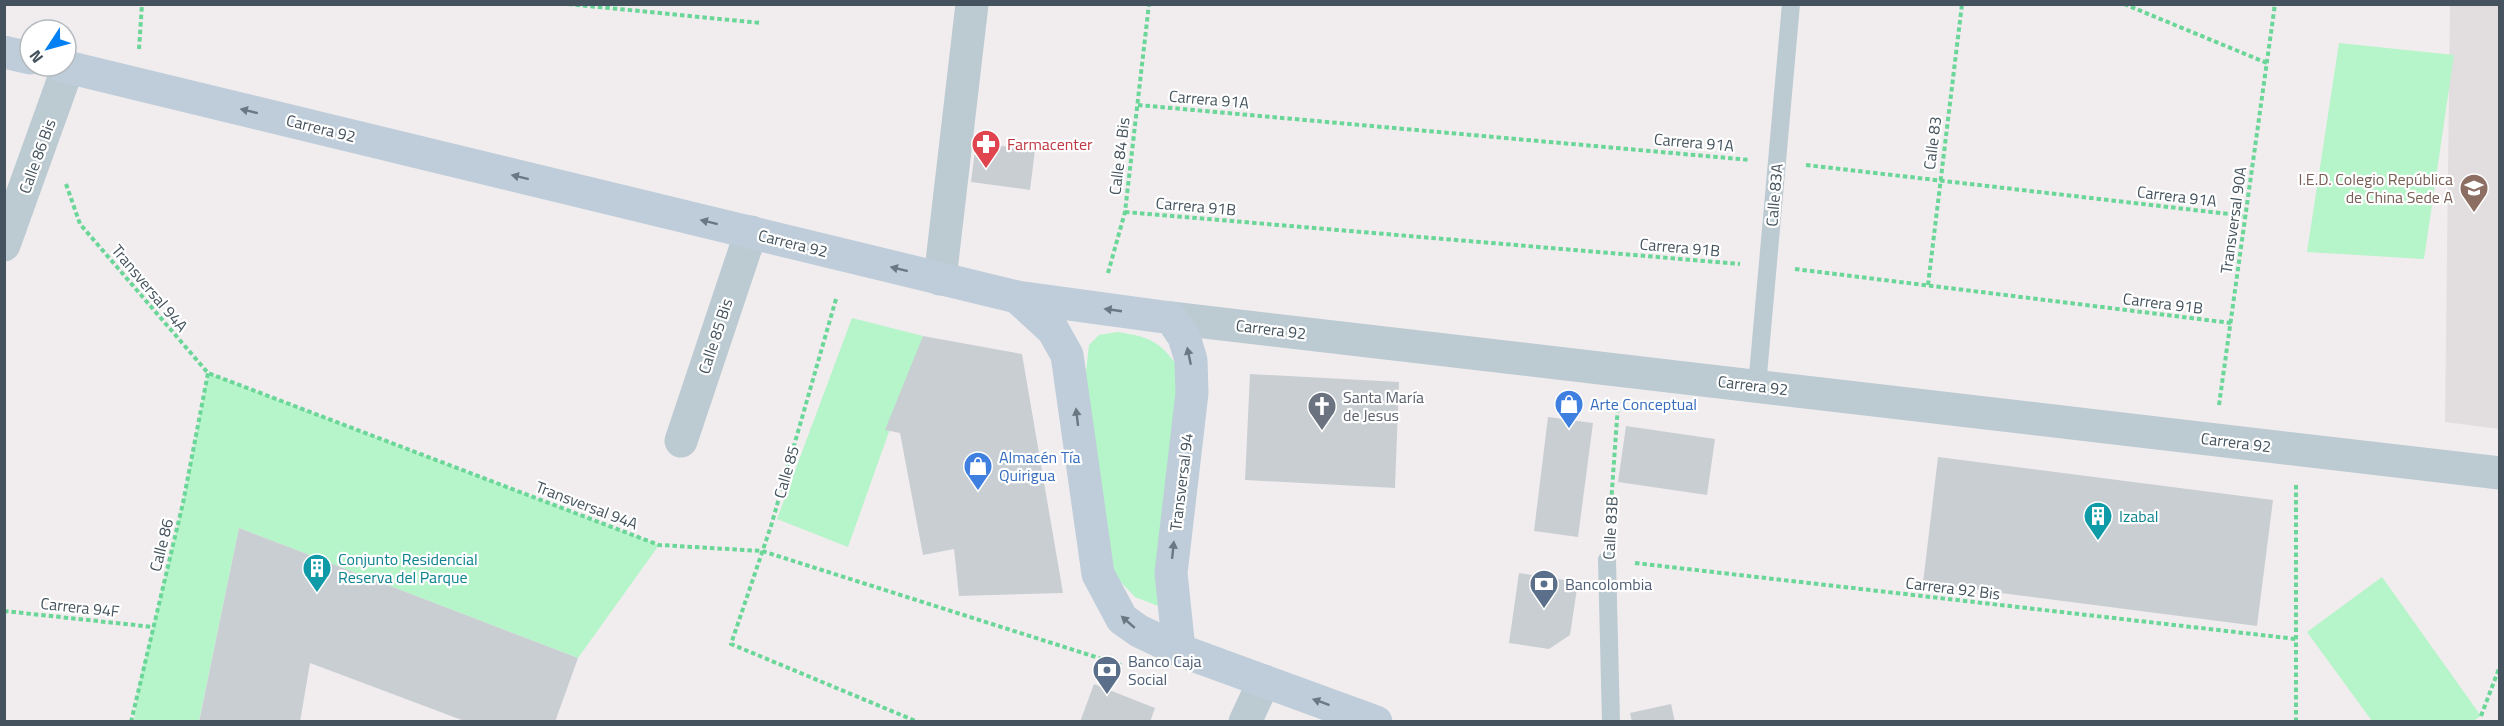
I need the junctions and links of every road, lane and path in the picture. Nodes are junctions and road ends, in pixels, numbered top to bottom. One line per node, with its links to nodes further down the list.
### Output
1 (142, 4): 12 (path)
2 (568, 4): 10 (path)
3 (660, 4): 10 (path)
4 (972, 4): 25 (street)
5 (1149, 4): 16 (path, Calle 84 Bis)
6 (1791, 4): 17 (lane, Calle 83A)
7 (1962, 4): 18 (path, Calle 83)
8 (2124, 4): 13 (path)
9 (2275, 4): 13 (path, Transversal 90A)
10 (659, 13): 11 (path)
11 (761, 23)
12 (138, 53)
13 (2267, 63): 21 (path, Transversal 90A)
14 (78, 70): 22 (main road, Carrera 92, one-way to 14)
15 (61, 78): 23 (street, Calle 86 Bis)
16 (1138, 105): 17 (path, Carrera 91A); 20 (path, Calle 84 Bis)
17 (1777, 162): 18 (path, Carrera 91A); 24 (lane, Calle 83A)
18 (1940, 179): 21 (path, Carrera 91A); 26 (path, Calle 83)
19 (65, 182): 33 (path, Transversal 94A)
20 (1125, 212): 24 (path, Carrera 91B); 29 (path, Calle 84 Bis)
21 (2246, 216): 31 (path, Transversal 90A)
22 (751, 232): 25 (main road, Carrera 92, one-way to 22); 36 (street, Calle 85 Bis)
23 (4, 244)
24 (1767, 266): 26 (path, Carrera 91B); 34 (lane, Calle 83A)
25 (940, 279): 27 (main road, Carrera 92)
26 (1928, 285): 31 (path, Carrera 91B)
27 (1017, 297): 29 (main road, Carrera 92); 44 (main road, one-way to 27)
28 (836, 299): 39 (path, Calle 85)
29 (1098, 308): 30 (main road, Carrera 92, one-way to 29)
30 (1171, 318): 32 (street, Carrera 92); 44 (main road, Transversal 94, one-way to 30)
31 (2231, 323): 35 (path, Transversal 90A)
32 (1620, 370): 34 (street, Carrera 92); 40 (path, Calle 83B)
33 (208, 373): 39 (path, Transversal 94A); 42 (path, Calle 86)
34 (1757, 386): 35 (street, Carrera 92)
35 (2213, 439): 37 (street, Carrera 92)
36 (681, 441)
37 (2296, 449): 38 (street, Carrera 92); 43 (path)
38 (2499, 473)
39 (762, 551): 45 (path, Transversal 94A); 50 (path, Calle 85)
40 (1607, 560): 43 (path, Carrera 92 Bis); 53 (lane, Calle 83B)
41 (4, 611): 42 (path, Carrera 94F)
42 (153, 627): 49 (path, Calle 86)
43 (2296, 639): 54 (path)
44 (1179, 650): 47 (main road)
45 (1122, 665)
46 (2499, 666): 48 (path)
47 (1264, 681): 51 (street); 52 (main road, one-way to 47)
48 (2481, 716)
49 (131, 722)
50 (918, 722)
51 (1245, 722)
52 (1376, 722)
53 (1611, 722)
54 (2296, 722)

